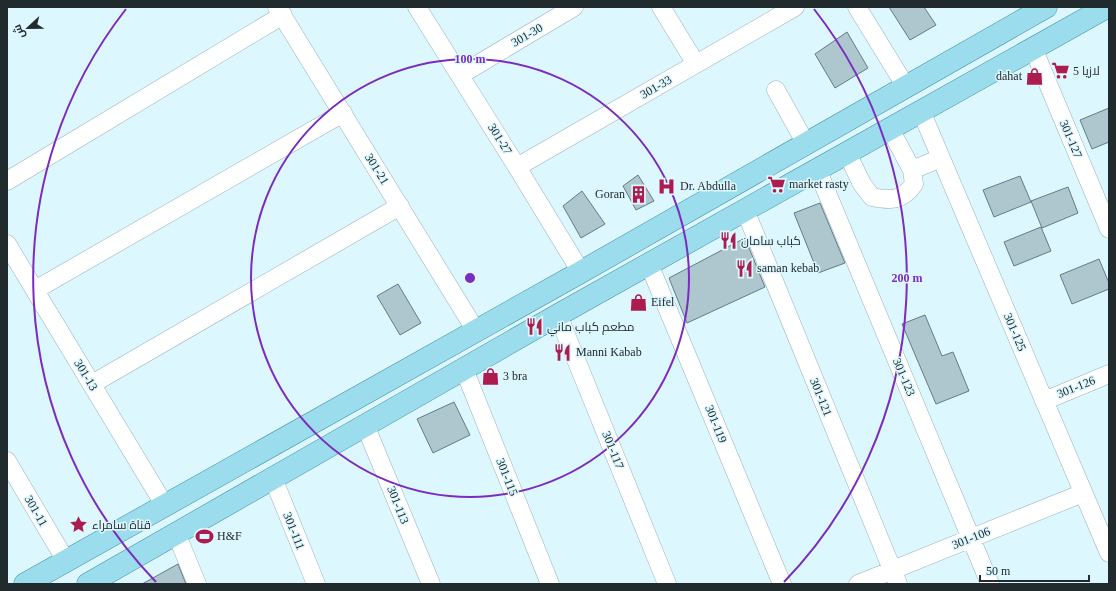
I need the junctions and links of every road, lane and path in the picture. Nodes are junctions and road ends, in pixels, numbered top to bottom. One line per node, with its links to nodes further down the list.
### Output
1 (417, 7): 11 (street, 301-27)
2 (574, 7): 11 (street, 301-30)
3 (661, 7): 10 (street)
4 (795, 7): 10 (street, 301-33)
5 (856, 7): 12 (street)
6 (1107, 7): 9 (main road)
7 (1038, 9): 12 (main road)
8 (280, 11): 15 (street, 301-21); 24 (street)
9 (1033, 48): 14 (main road); 28 (street, 301-127)
10 (696, 64): 21 (street, 301-33)
11 (460, 75): 21 (street, 301-27)
12 (906, 87): 17 (main road)
13 (776, 90): 17 (street)
14 (921, 111): 16 (main road); 19 (street, 301-125)
15 (342, 113): 26 (street, 301-21); 32 (street)
16 (890, 129): 18 (main road); 23 (street)
17 (806, 144): 20 (main road)
18 (847, 153): 22 (main road); 23 (street)
19 (941, 158): 23 (street); 38 (street, 301-125)
20 (766, 166): 25 (main road); 31 (main road)
21 (517, 167): 31 (street, 301-27)
22 (818, 170): 25 (main road); 45 (street, 301-123)
23 (912, 170)
24 (7, 181)
25 (780, 191): 27 (main road)
26 (400, 206): 34 (street, 301-21); 37 (street)
27 (745, 210): 30 (main road); 48 (street, 301-121)
28 (1109, 229)
29 (7, 244): 32 (street, 301-13)
30 (649, 264): 33 (main road); 56 (street, 301-119)
31 (581, 272): 34 (main road)
32 (35, 290): 37 (street, 301-13)
33 (558, 315): 35 (main road); 55 (street, 301-117)
34 (476, 331): 43 (main road)
35 (464, 369): 39 (main road); 54 (street, 301-115)
36 (1109, 374): 38 (street, 301-126)
37 (92, 384): 43 (street, 301-13)
38 (1044, 401): 42 (street, 301-125)
39 (365, 426): 41 (main road); 53 (street, 301-113)
40 (7, 461): 47 (street, 301-11)
41 (273, 478): 44 (main road); 52 (street, 301-111)
42 (1083, 493): 45 (street, 301-106); 46 (street, 301-125)
43 (165, 506): 47 (main road)
44 (176, 533): 50 (main road); 51 (street)
45 (972, 538): 48 (street, 301-106); 58 (street, 301-123)
46 (1109, 553)
47 (66, 561): 49 (main road)
48 (895, 577): 57 (street, 301-106)
49 (25, 584)
50 (88, 584)
51 (197, 584)
52 (316, 584)
53 (431, 584)
54 (550, 584)
55 (667, 584)
56 (782, 584)
57 (858, 584)
58 (990, 584)

